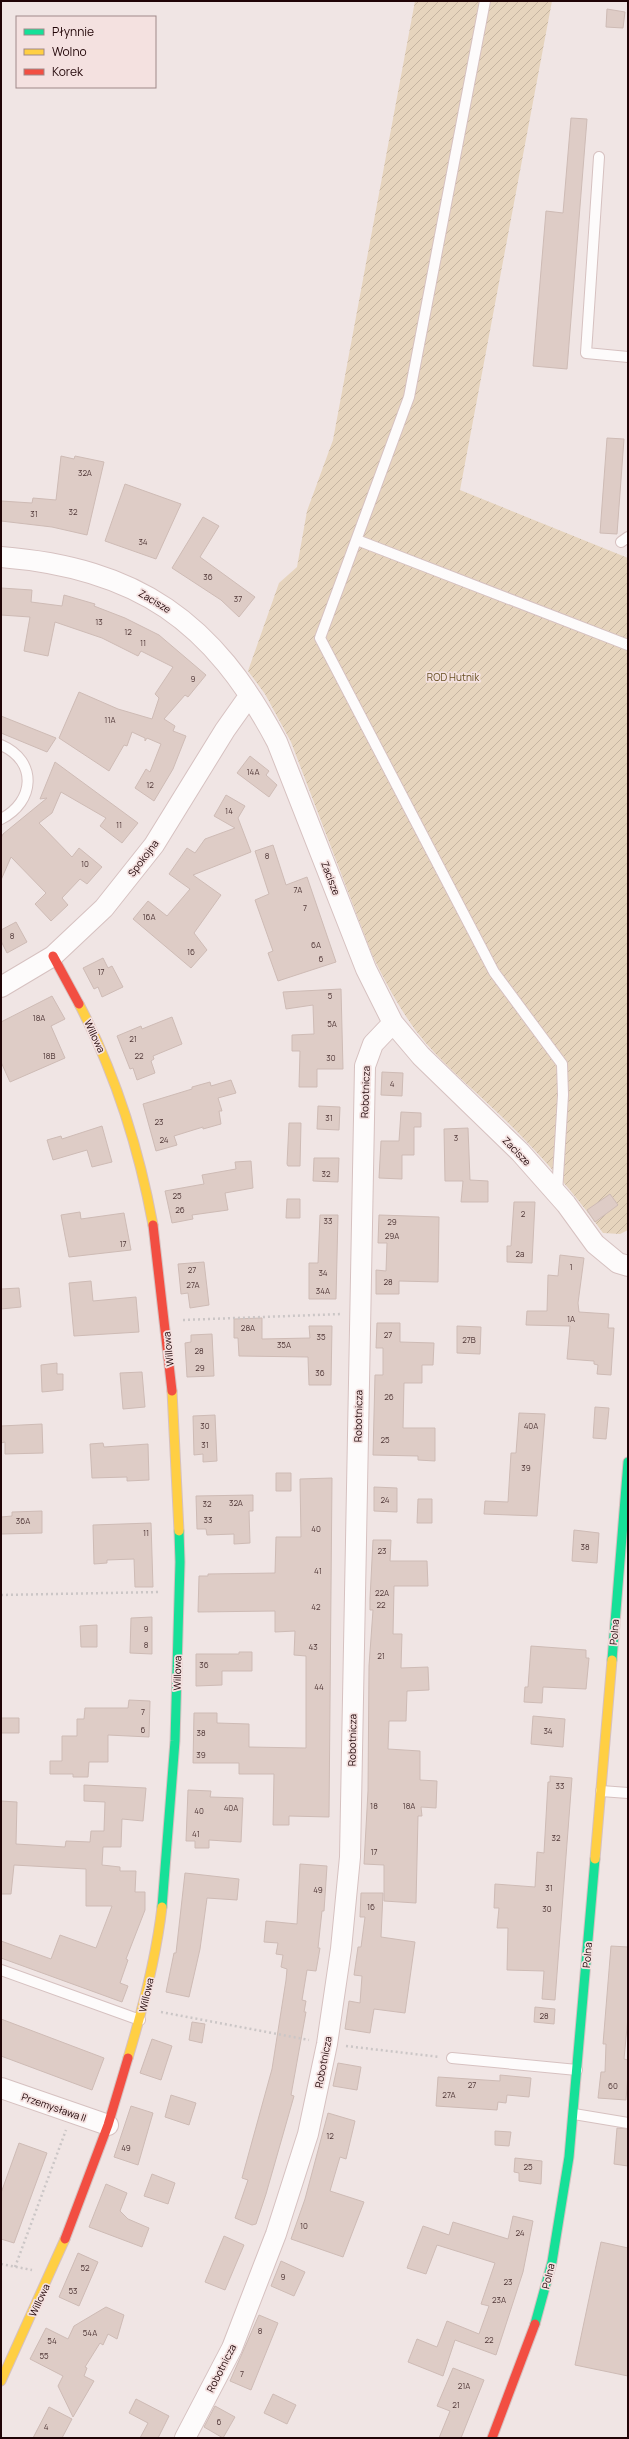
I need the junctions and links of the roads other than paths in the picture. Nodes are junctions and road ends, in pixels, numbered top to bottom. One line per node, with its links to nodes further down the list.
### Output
1 (485, 1): 4 (lane)
2 (599, 157): 3 (lane)
3 (628, 357)
4 (358, 540): 6 (lane); 13 (lane)
5 (1, 557): 7 (street, Zacisze)
6 (628, 645)
7 (249, 696): 10 (street, Spokojna); 12 (street, Zacisze)
8 (1, 745): 9 (lane)
9 (1, 819)
10 (53, 956): 11 (street, Spokojna); 19 (street, Willowa)
11 (1, 987)
12 (393, 1023): 13 (street, Zacisze); 27 (street, Robotnicza)
13 (557, 1194): 14 (street, Zacisze)
14 (628, 1266)
15 (628, 1462): 16 (street, Polna)
16 (601, 1791): 17 (lane); 21 (street, Polna)
17 (628, 1793)
18 (1, 1970): 19 (lane)
19 (140, 2020): 25 (street, Willowa)
20 (452, 2058): 21 (lane)
21 (577, 2070): 23 (street, Polna)
22 (1, 2088): 25 (street, Przemysława II)
23 (574, 2114): 24 (lane); 28 (street, Polna)
24 (628, 2123)
25 (108, 2125): 26 (street, Willowa)
26 (1, 2381)
27 (185, 2438)
28 (492, 2438)

